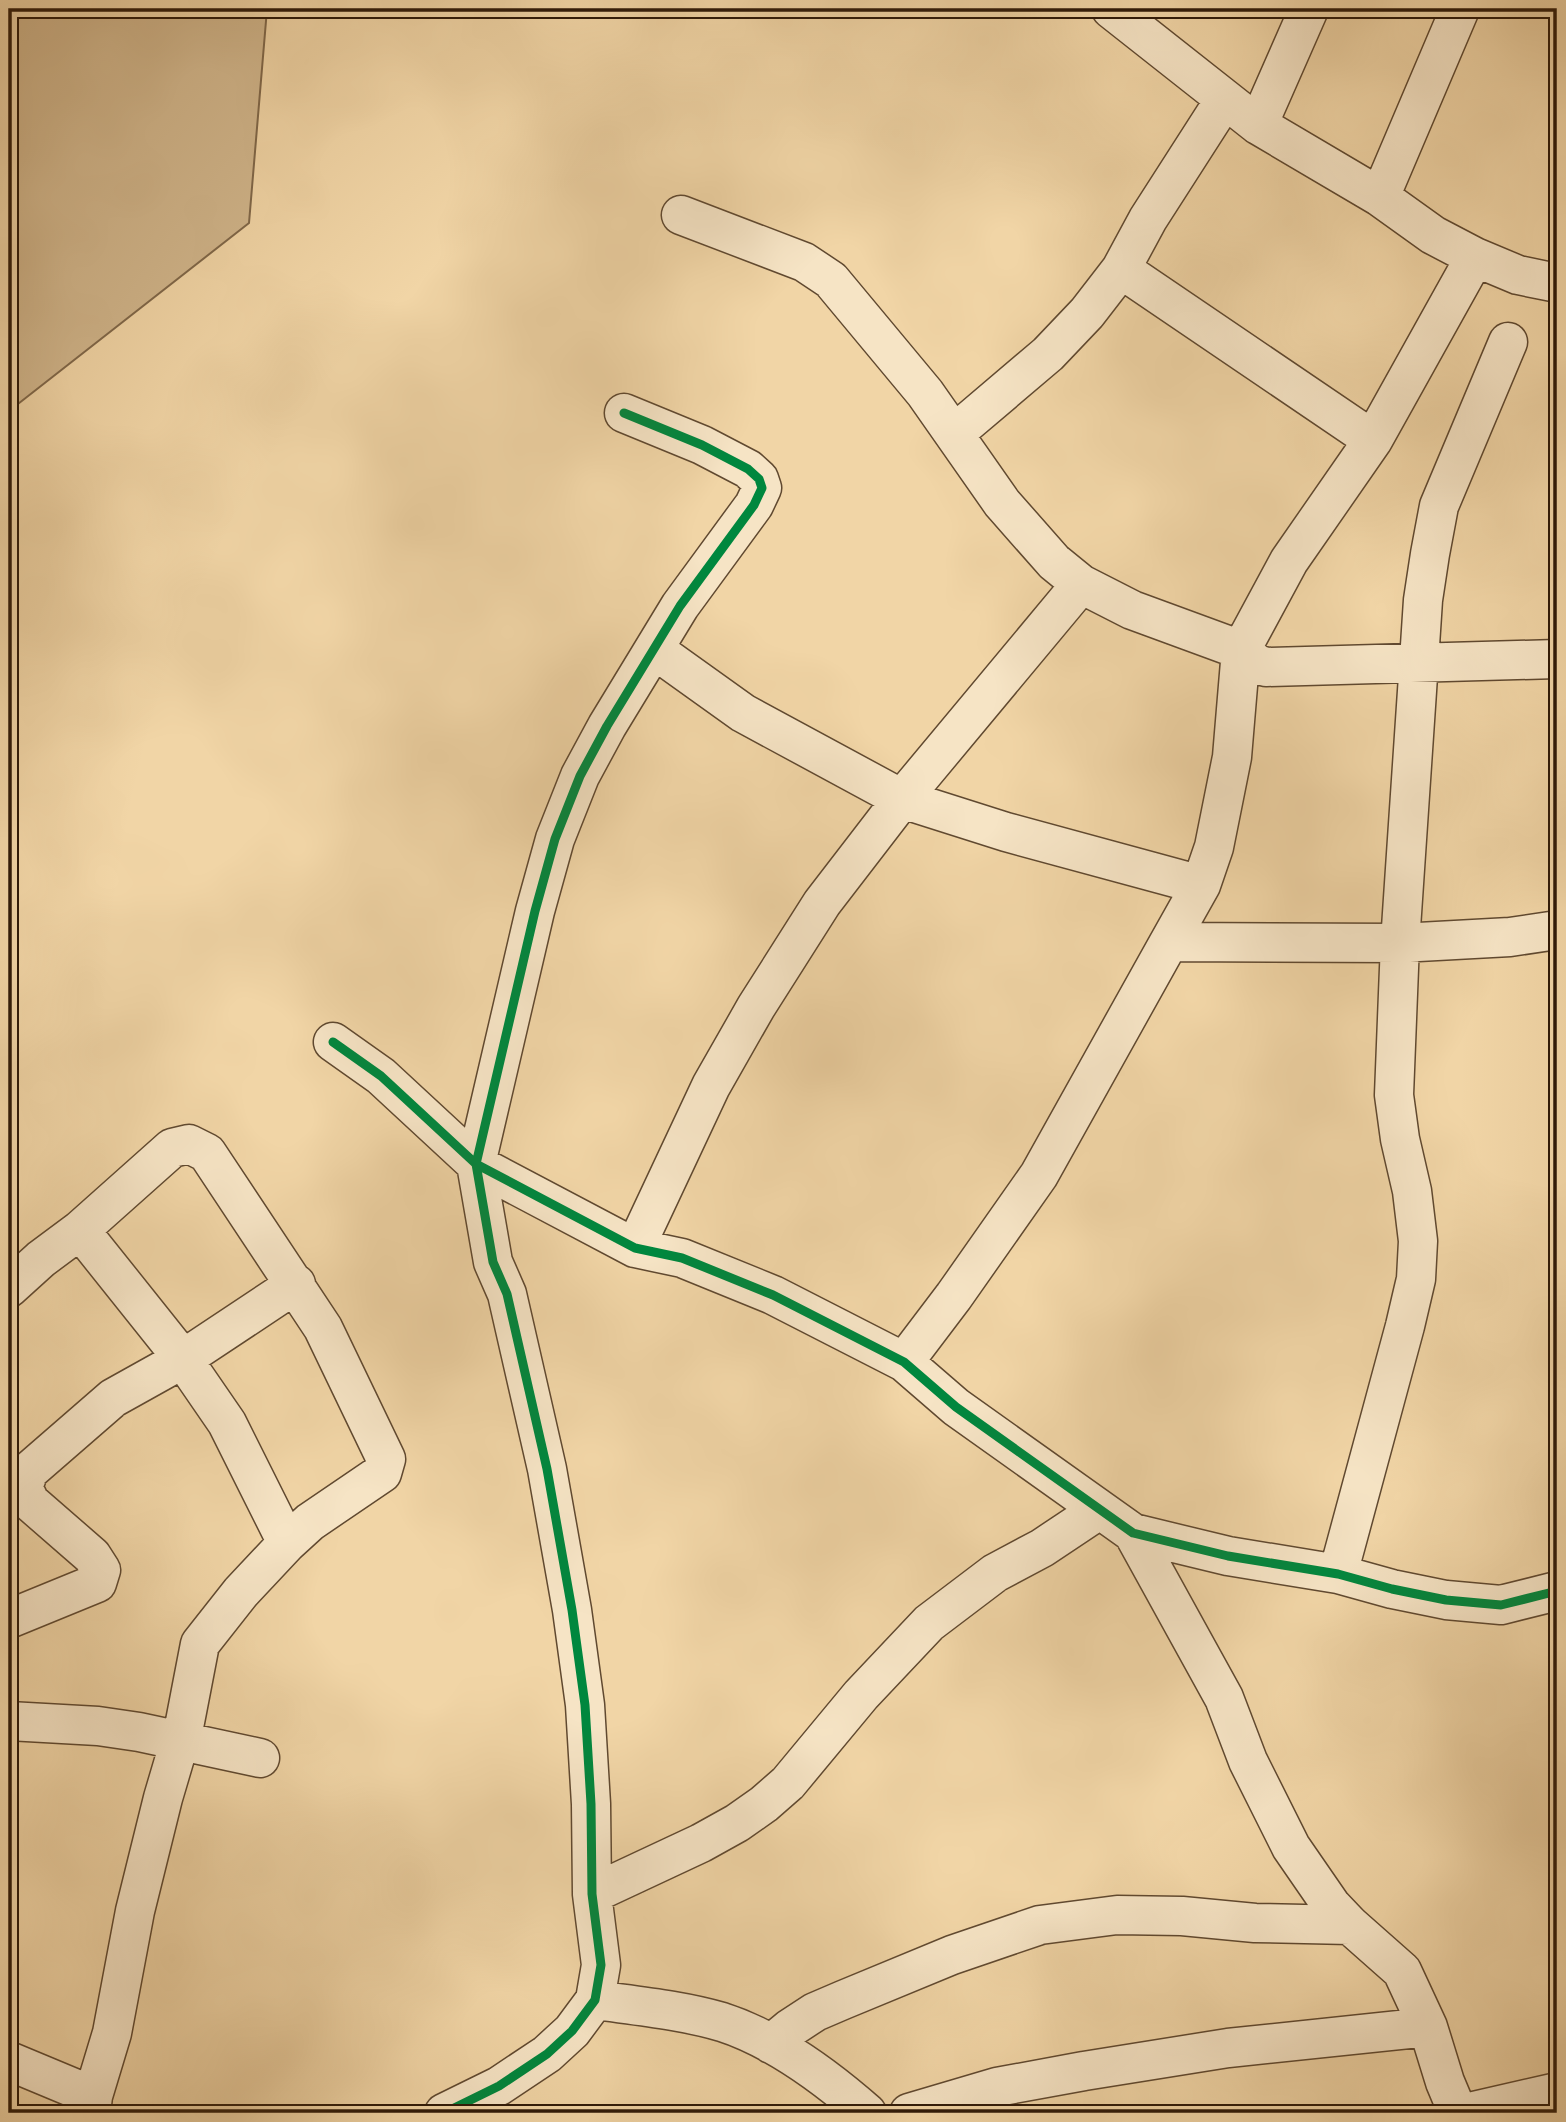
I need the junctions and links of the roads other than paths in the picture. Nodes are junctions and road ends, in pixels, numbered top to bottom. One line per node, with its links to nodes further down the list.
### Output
1 (1309, 9): 5 (street)
2 (1460, 9): 6 (street)
3 (1120, 12): 4 (street)
4 (1225, 99): 5 (street); 9 (street)
5 (1258, 125): 6 (street)
6 (1380, 197): 8 (street)
7 (681, 215): 13 (street)
8 (1475, 257): 10 (street); 14 (street)
9 (1121, 269): 13 (street); 14 (street)
10 (1557, 283)
11 (1508, 342): 19 (street)
12 (624, 413): 16 (street)
13 (955, 433): 15 (street)
14 (1373, 440): 17 (street)
15 (1081, 584): 17 (street); 20 (street)
16 (655, 650): 20 (street); 26 (street)
17 (1241, 650): 19 (street); 21 (street)
18 (1557, 659): 19 (street)
19 (1419, 663): 24 (street)
20 (902, 799): 21 (street); 28 (street)
21 (1201, 885): 23 (street)
22 (1557, 930): 24 (street)
23 (1169, 942): 24 (street); 32 (street)
24 (1401, 943): 36 (street)
25 (333, 1042): 26 (street)
26 (476, 1164): 28 (street); 42 (street)
27 (80, 1230): 29 (street); 30 (street); 31 (street)
28 (635, 1248): 32 (street)
29 (296, 1284): 31 (street); 35 (street)
30 (9, 1287)
31 (183, 1359): 35 (street); 38 (street)
32 (904, 1362): 33 (street)
33 (1098, 1510): 34 (street); 42 (street)
34 (1133, 1533): 36 (street); 43 (street)
35 (287, 1543): 40 (street)
36 (1338, 1574): 37 (street)
37 (1557, 1591)
38 (9, 1619)
39 (9, 1721): 40 (street)
40 (180, 1742): 41 (street); 49 (street)
41 (260, 1758)
42 (592, 1894): 44 (street)
43 (1350, 1925): 45 (street); 46 (street)
44 (596, 2000): 46 (street); 50 (street)
45 (1427, 2027): 52 (street); 53 (street)
46 (771, 2044): 51 (street)
47 (9, 2061): 49 (street)
48 (1557, 2092): 54 (street)
49 (92, 2105)
50 (444, 2113)
51 (867, 2113)
52 (909, 2113)
53 (1458, 2113)
54 (1465, 2113)

